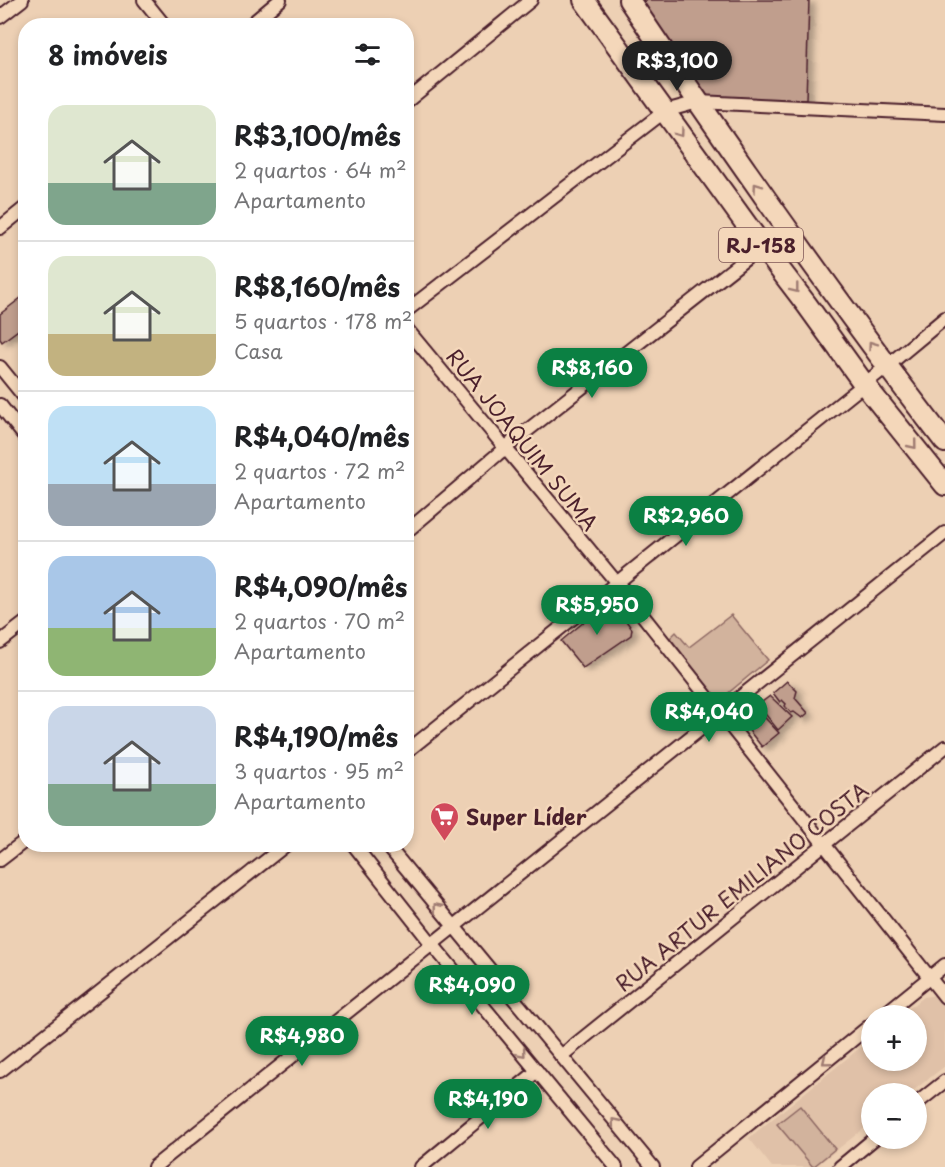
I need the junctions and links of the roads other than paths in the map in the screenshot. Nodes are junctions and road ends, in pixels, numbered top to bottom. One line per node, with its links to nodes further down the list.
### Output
1 (22, 0): 7 (street)
2 (144, 0): 8 (street)
3 (280, 0): 9 (street)
4 (531, 0): 10 (street)
5 (584, 0): 12 (main road, RJ-158)
6 (629, 0): 11 (main road, RJ-158)
7 (0, 17)
8 (159, 18)
9 (259, 18)
10 (414, 95)
11 (698, 102): 12 (street); 13 (street); 20 (main road, RJ-158, one-way to 11)
12 (665, 111): 16 (main road, RJ-158, one-way to 16); 17 (street)
13 (945, 114)
14 (18, 213): 15 (street)
15 (0, 228)
16 (762, 246): 22 (main road, RJ-158, one-way to 22); 27 (street)
17 (414, 305)
18 (945, 318): 20 (street)
19 (414, 338): 27 (street, RUA JOAQUIM SUMA)
20 (887, 366): 22 (street); 26 (main road, RJ-158)
21 (0, 367): 23 (street)
22 (864, 384): 28 (main road, RJ-158, one-way to 28); 31 (street)
23 (18, 389)
24 (0, 405): 25 (street)
25 (18, 428)
26 (945, 442)
27 (505, 448): 29 (street); 31 (street, RUA JOAQUIM SUMA)
28 (945, 485)
29 (414, 525)
30 (945, 533): 34 (street)
31 (617, 583): 34 (street, RUA JOAQUIM SUMA); 35 (street)
32 (18, 628): 33 (street)
33 (0, 642)
34 (721, 714): 37 (street, RUA JOAQUIM SUMA); 43 (street)
35 (414, 746)
36 (945, 747): 37 (street, RUA ARTUR EMILIANO COSTA)
37 (824, 844): 46 (street, RUA JOAQUIM SUMA); 50 (street, RUA ARTUR EMILIANO COSTA)
38 (18, 846): 42 (street)
39 (277, 852): 51 (street)
40 (359, 852): 44 (street)
41 (393, 852): 43 (street, one-way to 41)
42 (0, 860)
43 (453, 926): 44 (street); 50 (street)
44 (432, 944): 52 (street, one-way to 52); 56 (street)
45 (945, 964): 46 (street)
46 (929, 978): 47 (street, RUA JOAQUIM SUMA); 48 (street)
47 (945, 997)
48 (896, 1005)
49 (861, 1033): 60 (street, one-way to 60)
50 (561, 1056): 59 (street, one-way to 50)
51 (0, 1071)
52 (537, 1071): 57 (street); 58 (street)
53 (945, 1081): 54 (street)
54 (927, 1095)
55 (862, 1149): 61 (street)
56 (154, 1167)
57 (421, 1167)
58 (616, 1167)
59 (653, 1167)
60 (696, 1167)
61 (840, 1167)

